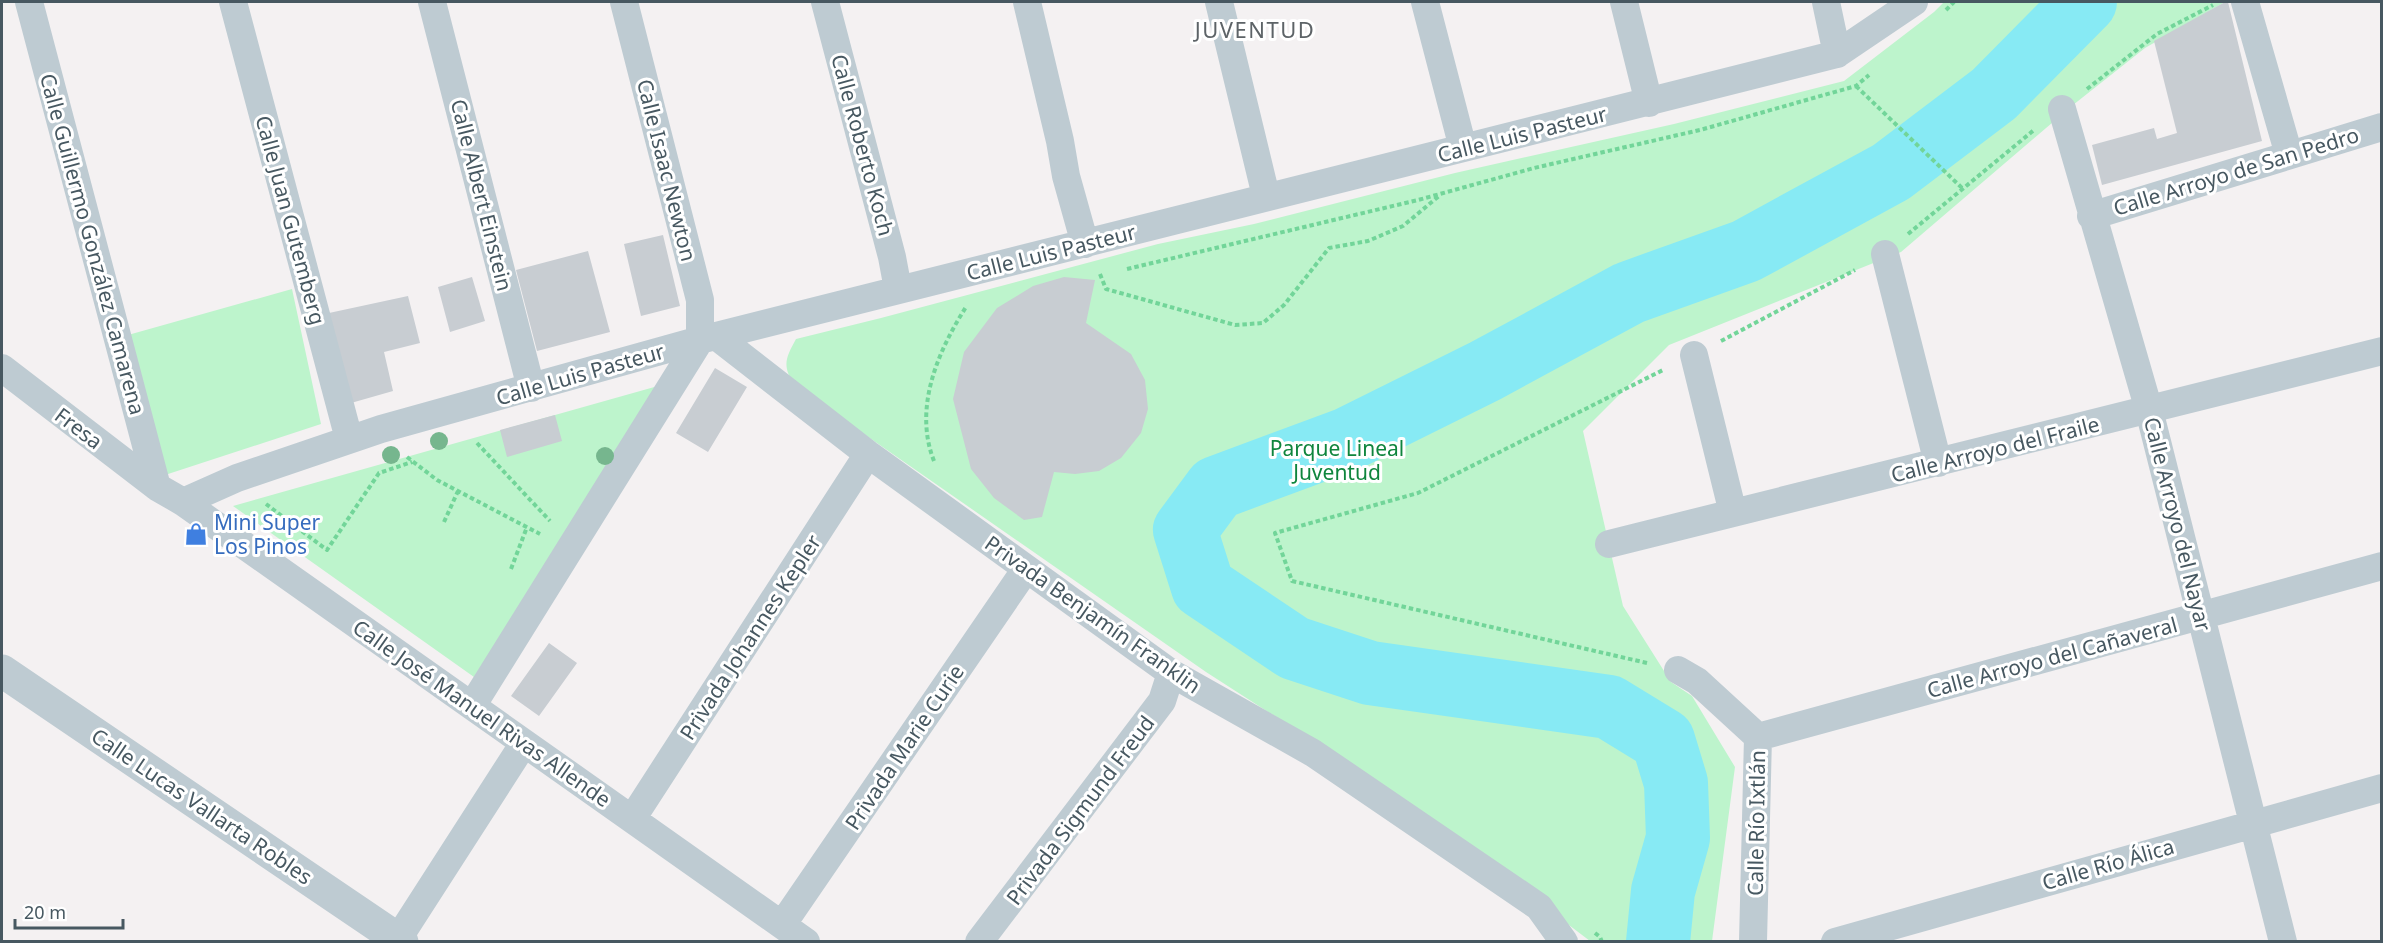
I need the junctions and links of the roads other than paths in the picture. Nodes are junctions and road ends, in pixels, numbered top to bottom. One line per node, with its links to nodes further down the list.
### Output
1 (29, 2): 33 (street, Calle Guillermo González Camarena)
2 (233, 2): 30 (street, Calle Juan Gutemberg)
3 (432, 2): 28 (street, Calle Albert Einstein)
4 (624, 2): 24 (street, Calle Isaac Newton)
5 (825, 2): 23 (street, Calle Roberto Koch)
6 (1027, 2): 21 (street)
7 (1219, 2): 19 (street)
8 (1425, 2): 17 (street)
9 (1624, 2): 14 (street)
10 (1826, 2): 13 (street)
11 (1914, 2): 13 (street, Calle Luis Pasteur)
12 (2246, 2): 18 (street)
13 (1837, 54): 14 (street, Calle Luis Pasteur)
14 (1649, 103): 17 (street, Calle Luis Pasteur)
15 (2062, 109): 20 (street, Calle Arroyo del Nayar)
16 (2382, 127): 18 (street, Calle Arroyo de San Pedro)
17 (1463, 148): 19 (street, Calle Luis Pasteur)
18 (2289, 155): 20 (street, Calle Arroyo de San Pedro)
19 (1266, 196): 21 (street, Calle Luis Pasteur)
20 (2091, 216): 29 (street, Calle Arroyo del Nayar)
21 (1085, 244): 23 (street, Calle Luis Pasteur)
22 (1885, 254): 32 (street)
23 (898, 289): 24 (street, Calle Luis Pasteur)
24 (708, 338): 28 (street, Calle Luis Pasteur); 31 (street, Privada Benjamín Franklin); 43 (street)
25 (2382, 351): 29 (street, Calle Arroyo del Fraile)
26 (1694, 355): 35 (street)
27 (2, 368): 33 (street, Fresa)
28 (531, 388): 30 (street, Calle Luis Pasteur)
29 (2149, 410): 32 (street, Calle Arroyo del Fraile); 39 (street, Calle Arroyo del Nayar)
30 (350, 439): 34 (street, Calle Luis Pasteur)
31 (868, 454): 38 (street, Privada Benjamín Franklin); 47 (street, Privada Johannes Kepler)
32 (1938, 463): 35 (street, Calle Arroyo del Fraile)
33 (157, 487): 34 (street, Calle José Manuel Rivas Allende)
34 (183, 502): 43 (street, Calle José Manuel Rivas Allende)
35 (1733, 513): 36 (street, Calle Arroyo del Fraile)
36 (1609, 544)
37 (2382, 566): 39 (street, Calle Arroyo del Cañaveral)
38 (1026, 569): 42 (street, Privada Benjamín Franklin); 49 (street, Privada Marie Curie)
39 (2200, 616): 44 (street, Calle Arroyo del Cañaveral); 48 (street, Calle Arroyo del Nayar)
40 (1678, 670): 44 (street, Calle Río Ixtlán)
41 (2, 671): 50 (street, Calle Lucas Vallarta Robles)
42 (1171, 673): 52 (street, Privada Sigmund Freud); 53 (street, Privada Benjamín Franklin)
43 (472, 706): 45 (street, Calle José Manuel Rivas Allende)
44 (1758, 738): 54 (street, Calle Río Ixtlán)
45 (524, 743): 47 (street, Calle José Manuel Rivas Allende); 50 (street)
46 (2382, 788): 48 (street, Calle Río Álica)
47 (632, 819): 49 (street, Calle José Manuel Rivas Allende)
48 (2254, 823): 55 (street, Calle Río Álica); 56 (street, Calle Arroyo del Nayar)
49 (782, 925): 51 (street, Calle José Manuel Rivas Allende)
50 (398, 941)
51 (806, 942)
52 (979, 942)
53 (1564, 942)
54 (1753, 942)
55 (1835, 942)
56 (2283, 942)

